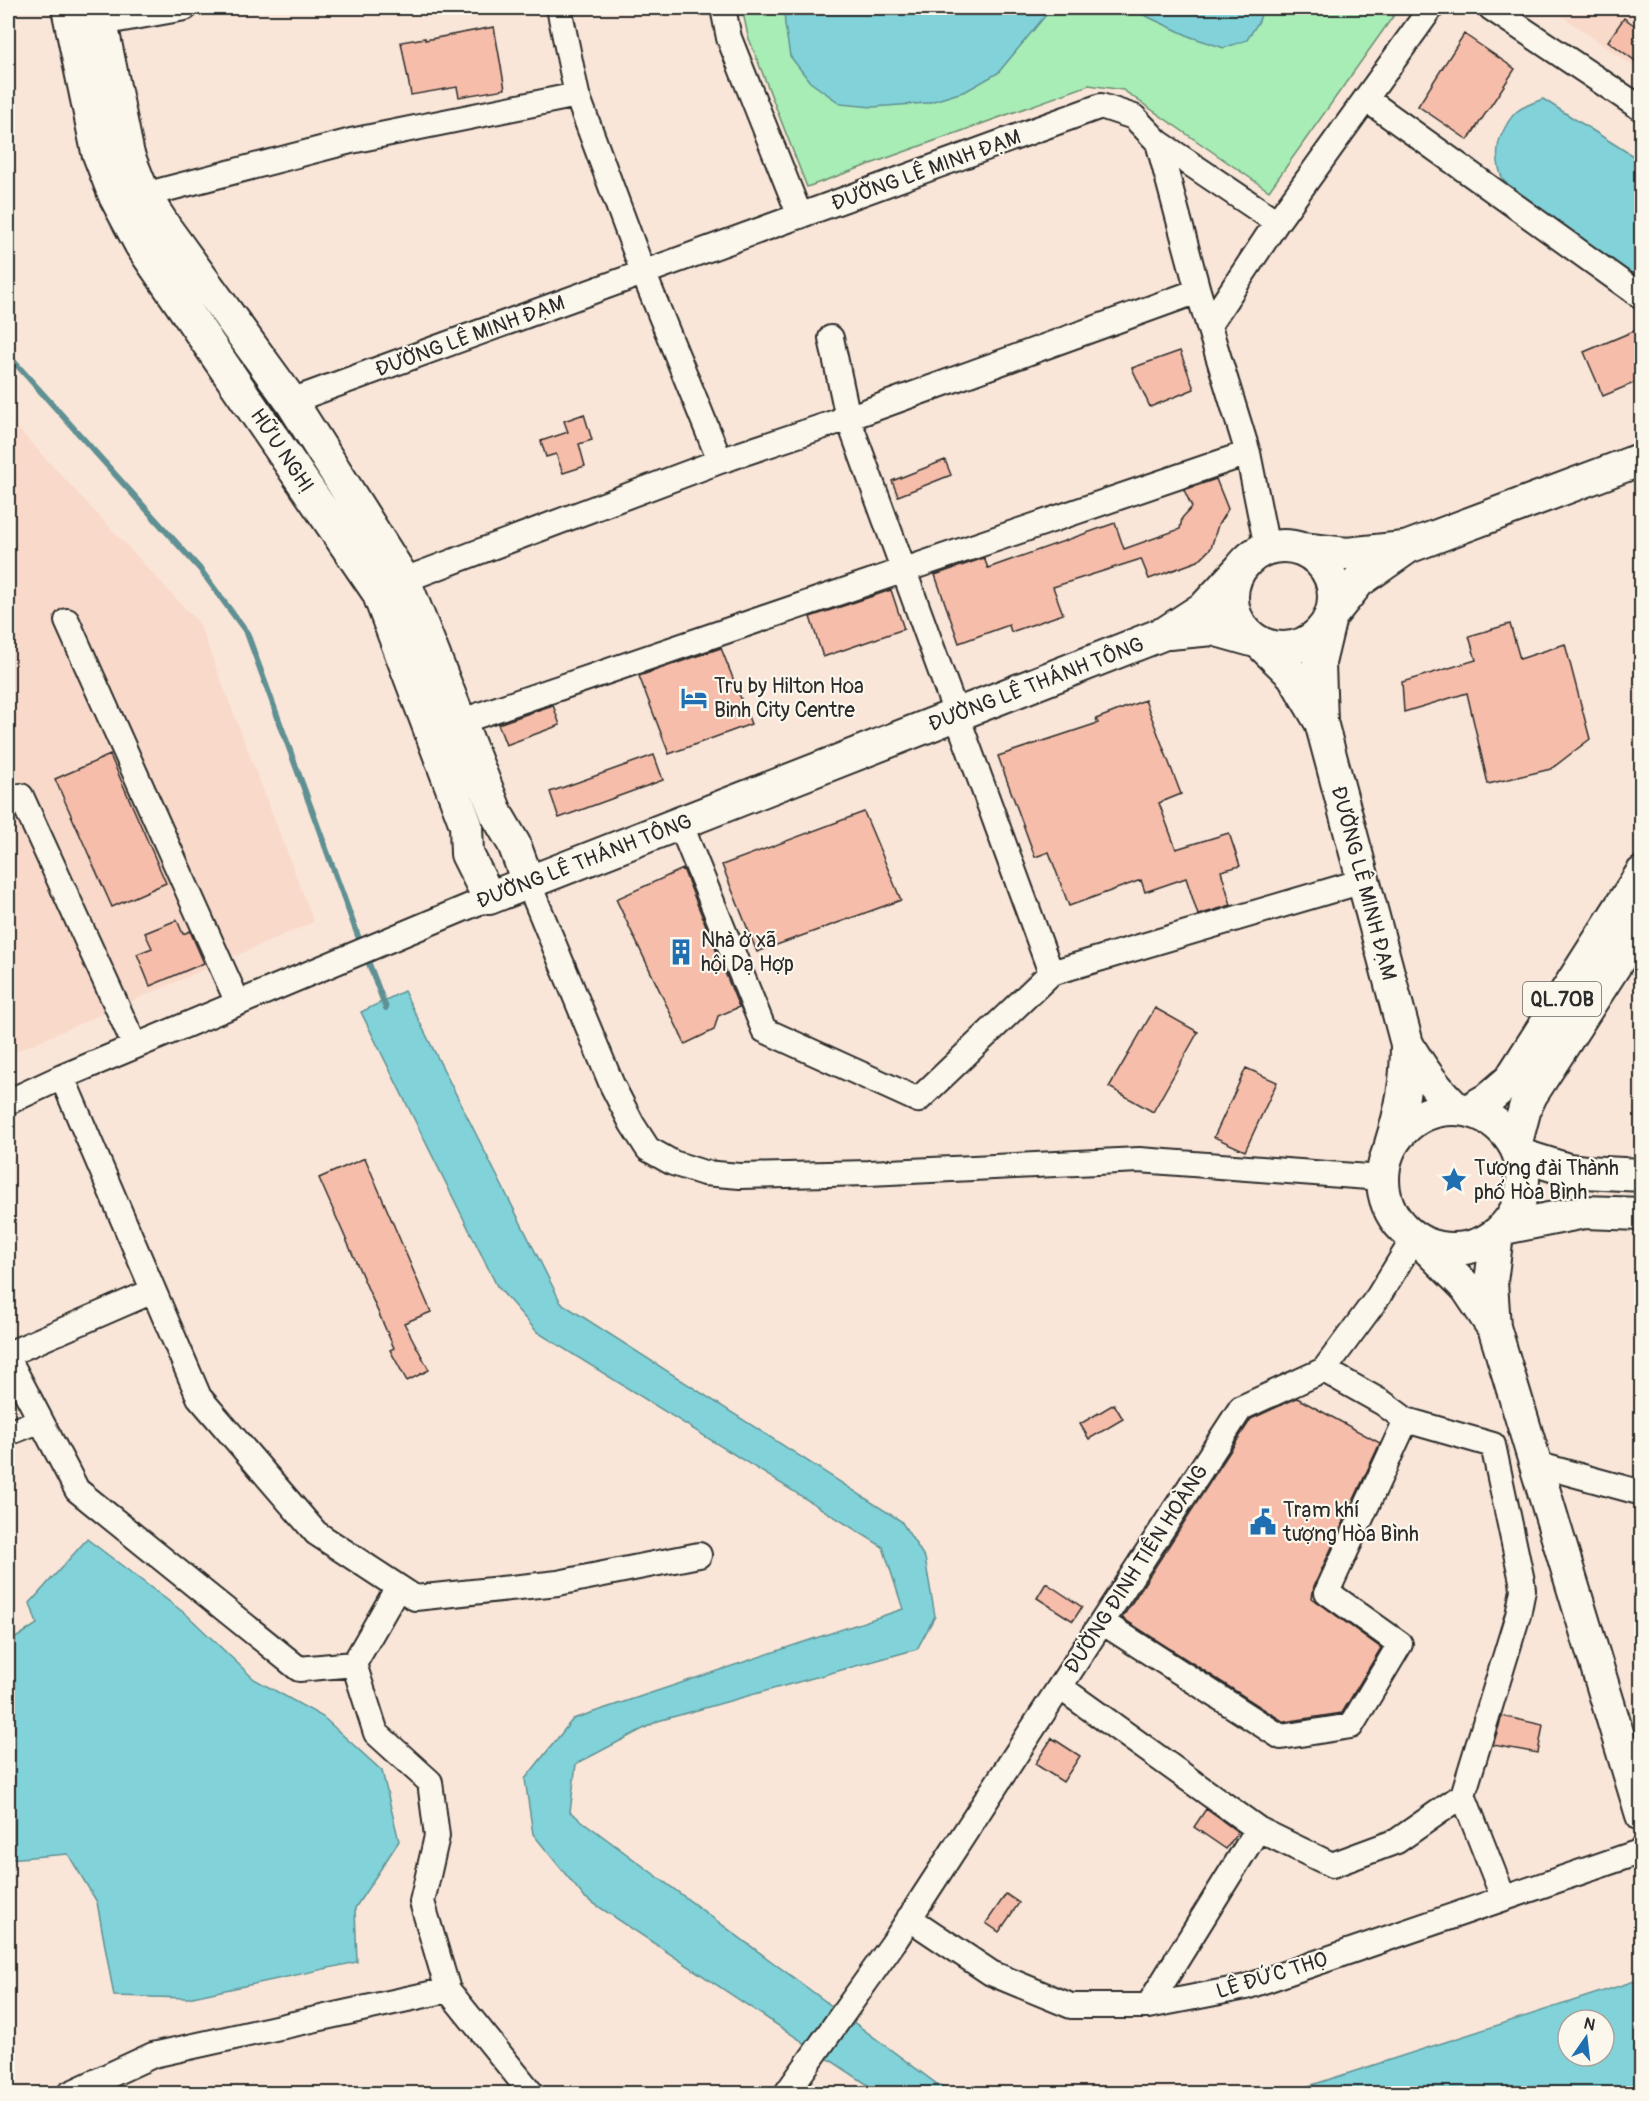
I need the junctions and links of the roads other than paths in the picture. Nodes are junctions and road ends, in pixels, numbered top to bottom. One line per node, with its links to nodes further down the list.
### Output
1 (68, 8): 26 (main road, HỮU NGHỊ)
2 (185, 8): 7 (street)
3 (559, 8): 8 (street)
4 (723, 8): 13 (street)
5 (1431, 8): 9 (street)
6 (1491, 8): 10 (street)
7 (99, 15): 12 (main road, HỮU NGHỊ)
8 (577, 95): 12 (street); 15 (street)
9 (1366, 99): 14 (street); 17 (street)
10 (1641, 109)
11 (1158, 142): 13 (street, ĐƯỜNG LÊ MINH ĐẠM); 14 (street); 16 (street, ĐƯỜNG LÊ MINH ĐẠM)
12 (144, 195): 20 (main road, HỮU NGHỊ)
13 (800, 216): 15 (street, ĐƯỜNG LÊ MINH ĐẠM)
14 (1277, 222): 18 (street)
15 (644, 273): 20 (street, ĐƯỜNG LÊ MINH ĐẠM); 24 (street)
16 (1198, 291): 18 (street, ĐƯỜNG LÊ MINH ĐẠM); 21 (street)
17 (1641, 297)
18 (1209, 325): 22 (street, ĐƯỜNG LÊ MINH ĐẠM)
19 (831, 338): 21 (street)
20 (291, 401): 25 (main road, HỮU NGHỊ)
21 (848, 418): 24 (street); 31 (street)
22 (1248, 453): 28 (street, ĐƯỜNG LÊ MINH ĐẠM); 31 (street)
23 (1641, 459): 27 (main road)
24 (720, 461): 32 (street)
25 (345, 487): 26 (main road); 32 (main road, HỮU NGHỊ)
26 (319, 504): 45 (main road, HỮU NGHỊ)
27 (1408, 547): 29 (main road); 33 (main road)
28 (1267, 548): 29 (main road); 30 (main road)
29 (1301, 548): 33 (main road)
30 (1241, 568): 35 (main road, ĐƯỜNG LÊ THÁNH TÔNG); 36 (main road)
31 (904, 570): 37 (street); 38 (street)
32 (404, 580): 38 (main road, HỮU NGHỊ)
33 (1330, 617): 36 (main road); 39 (main road)
34 (67, 621): 48 (street)
35 (1165, 633): 36 (main road, ĐƯỜNG LÊ THÁNH TÔNG); 37 (main road, ĐƯỜNG LÊ THÁNH TÔNG)
36 (1259, 642): 39 (main road)
37 (957, 715): 41 (main road, ĐƯỜNG LÊ THÁNH TÔNG); 47 (street)
38 (459, 722): 44 (main road, HỮU NGHỊ)
39 (1321, 722): 43 (main road, ĐƯỜNG LÊ MINH ĐẠM)
40 (21, 796): 50 (street)
41 (680, 823): 44 (main road, ĐƯỜNG LÊ THÁNH TÔNG); 47 (street)
42 (1641, 873): 53 (main road, QL.70B)
43 (1363, 881): 47 (street); 49 (main road, ĐƯỜNG LÊ MINH ĐẠM)
44 (528, 882): 45 (main road, ĐƯỜNG LÊ THÁNH TÔNG); 57 (street)
45 (489, 898): 48 (street, ĐƯỜNG LÊ THÁNH TÔNG)
46 (1641, 922): 55 (main road, QL.70B)
47 (1051, 973)
48 (238, 1003): 50 (street, ĐƯỜNG LÊ THÁNH TÔNG)
49 (1407, 1044): 53 (main road, ĐƯỜNG LÊ MINH ĐẠM); 54 (main road, ĐƯỜNG LÊ MINH ĐẠM)
50 (135, 1046): 51 (street, ĐƯỜNG LÊ THÁNH TÔNG)
51 (62, 1077): 52 (street, ĐƯỜNG LÊ THÁNH TÔNG); 61 (street)
52 (8, 1102)
53 (1463, 1109): 54 (main road); 55 (main road)
54 (1391, 1144): 57 (main road)
55 (1517, 1151): 56 (main road); 59 (main road)
56 (1641, 1175)
57 (1382, 1178): 60 (main road)
58 (1641, 1214): 59 (main road)
59 (1501, 1231): 60 (main road); 62 (main road)
60 (1418, 1240): 62 (main road); 65 (street, ĐƯỜNG ĐINH TIÊN HOÀNG)
61 (153, 1291): 63 (street); 72 (street)
62 (1494, 1327): 69 (main road)
63 (8, 1354)
64 (8, 1358): 66 (street)
65 (1324, 1370): 67 (street); 73 (street, ĐƯỜNG ĐINH TIÊN HOÀNG)
66 (39, 1420): 68 (street); 74 (street)
67 (1406, 1420): 73 (street); 76 (street)
68 (8, 1433)
69 (1536, 1464): 70 (street); 77 (main road)
70 (1641, 1493)
71 (699, 1555): 72 (street)
72 (398, 1587): 74 (street)
73 (1102, 1622): 75 (street, ĐƯỜNG ĐINH TIÊN HOÀNG)
74 (354, 1664): 82 (street)
75 (1059, 1687): 78 (street); 81 (street, ĐƯỜNG ĐINH TIÊN HOÀNG)
76 (1463, 1795): 78 (street); 80 (street)
77 (1641, 1815)
78 (1258, 1829): 83 (street)
79 (1641, 1851): 80 (street, LÊ ĐỨC THỌ)
80 (1503, 1897): 83 (street, LÊ ĐỨC THỌ)
81 (909, 1918): 83 (street, LÊ ĐỨC THỌ); 86 (street, ĐƯỜNG ĐINH TIÊN HOÀNG)
82 (448, 1990): 84 (street); 85 (street)
83 (1148, 2006)
84 (69, 2094)
85 (532, 2094)
86 (786, 2094)

